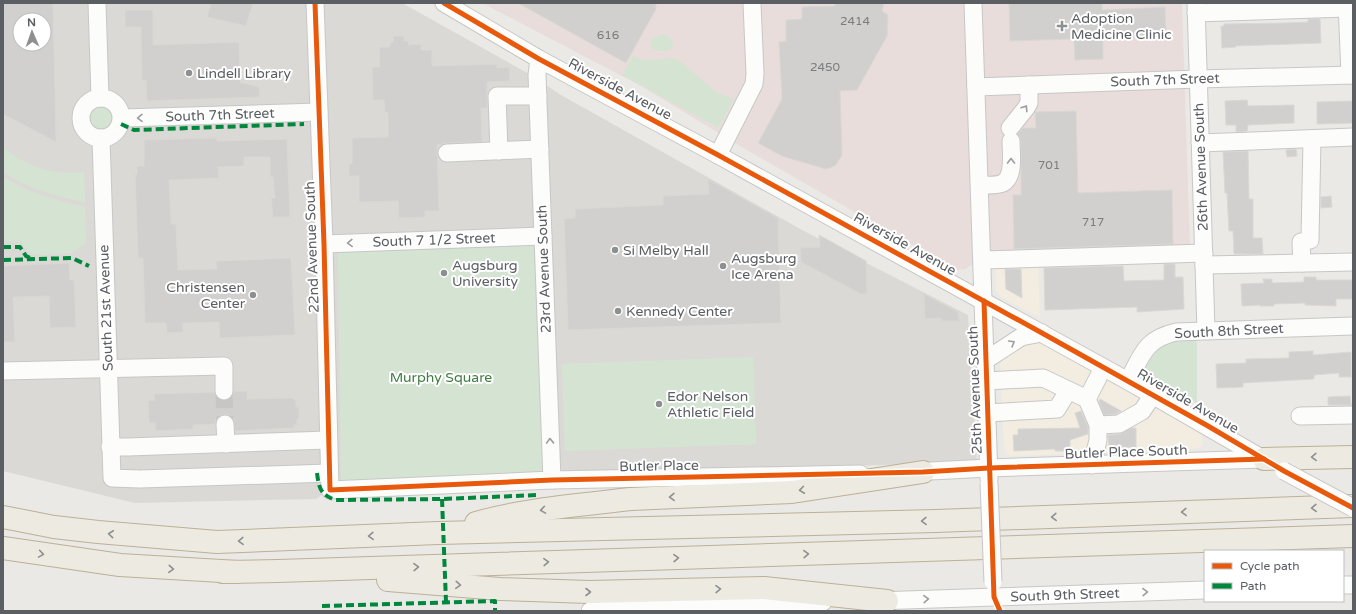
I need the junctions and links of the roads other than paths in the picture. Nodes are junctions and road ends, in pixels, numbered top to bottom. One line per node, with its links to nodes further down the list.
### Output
1 (97, 3): 14 (street)
2 (315, 3): 15 (street, 22nd Avenue South)
3 (444, 3): 8 (street, Riverside Avenue)
4 (752, 3): 24 (street)
5 (973, 3): 12 (street, 25th Avenue South)
6 (1347, 6): 7 (street); 9 (street)
7 (1196, 8): 10 (street, 26th Avenue South)
8 (539, 59): 13 (street, 23rd Avenue South); 24 (street, Riverside Avenue)
9 (1351, 75): 10 (street, South 7th Street)
10 (1198, 79): 11 (street, South 7th Street); 20 (street, 26th Avenue South)
11 (1029, 85): 12 (street, South 7th Street); 25 (street, one-way to 11)
12 (976, 87): 25 (street, 25th Avenue South)
13 (538, 96): 21 (street, 23rd Avenue South); 22 (street)
14 (100, 98): 16 (street); 18 (street)
15 (319, 112): 16 (street, South 7th Street, one-way to 16); 27 (street, 22nd Avenue South)
16 (122, 118): 18 (street)
17 (1353, 137): 19 (street)
18 (101, 138): 37 (street, South 21st Avenue)
19 (1312, 139): 20 (street); 31 (street)
20 (1200, 143): 28 (street, 26th Avenue South)
21 (540, 149): 22 (street); 26 (street, 23rd Avenue South)
22 (499, 151): 23 (street)
23 (447, 153)
24 (718, 155): 32 (street, Riverside Avenue)
25 (980, 185): 29 (street, 25th Avenue South)
26 (543, 236): 27 (street, South 7 1/2 Street, one-way to 27); 60 (street, 23rd Avenue South, one-way to 26)
27 (324, 244): 51 (street, 22nd Avenue South)
28 (1204, 259): 29 (street); 31 (street); 34 (street, 26th Avenue South)
29 (983, 260): 32 (street, 25th Avenue South)
30 (1353, 262): 31 (street)
31 (1302, 263)
32 (984, 302): 35 (street, Riverside Avenue); 36 (street, 25th Avenue South)
33 (1353, 326): 34 (street, South 8th Street)
34 (1206, 330): 41 (street, South 8th Street)
35 (1042, 333): 36 (street, one-way to 35); 38 (street, Riverside Avenue)
36 (986, 360): 40 (street, 25th Avenue South)
37 (107, 368): 39 (street); 43 (street); 53 (street, South 21st Avenue)
38 (1103, 368): 41 (street, Riverside Avenue); 45 (street)
39 (3, 370)
40 (986, 381): 42 (street); 46 (street, 25th Avenue South)
41 (1128, 381): 44 (street, Riverside Avenue)
42 (1068, 390): 45 (street); 46 (street)
43 (224, 391)
44 (1153, 395): 50 (street); 55 (street, Riverside Avenue)
45 (1087, 399): 50 (street)
46 (987, 413): 58 (street, 25th Avenue South)
47 (1353, 415): 48 (street)
48 (1300, 416)
49 (225, 424): 52 (street)
50 (1098, 425): 56 (street)
51 (328, 440): 52 (street); 61 (street, 22nd Avenue South)
52 (226, 444): 53 (street)
53 (110, 447): 59 (street, South 21st Avenue)
54 (1353, 457): 55 (highway, one-way to 55)
55 (1264, 459): 56 (street, Butler Place South); 62 (street, Riverside Avenue, bridge)
56 (1092, 464): 58 (street, Butler Place South)
57 (923, 472): 58 (street, Butler Place); 60 (street, Butler Place); 64 (highway, one-way to 64)
58 (989, 475): 70 (street, 25th Avenue South, bridge)
59 (112, 478): 61 (street, Butler Place)
60 (552, 480): 61 (street, Butler Place)
61 (329, 481)
62 (1353, 507): 64 (highway, one-way to 64)
63 (3, 517): 64 (highway, one-way to 63)
64 (438, 533)
65 (1353, 536): 67 (highway, one-way to 65)
66 (3, 548): 67 (highway, one-way to 67)
67 (223, 572): 69 (highway, one-way to 69)
68 (1204, 590): 70 (street, South 9th Street, one-way to 68)
69 (888, 600): 70 (street, South 9th Street, one-way to 70); 71 (street, South 9th Street)
70 (993, 600)
71 (774, 607): 72 (street, South 9th Street)
72 (590, 611)

